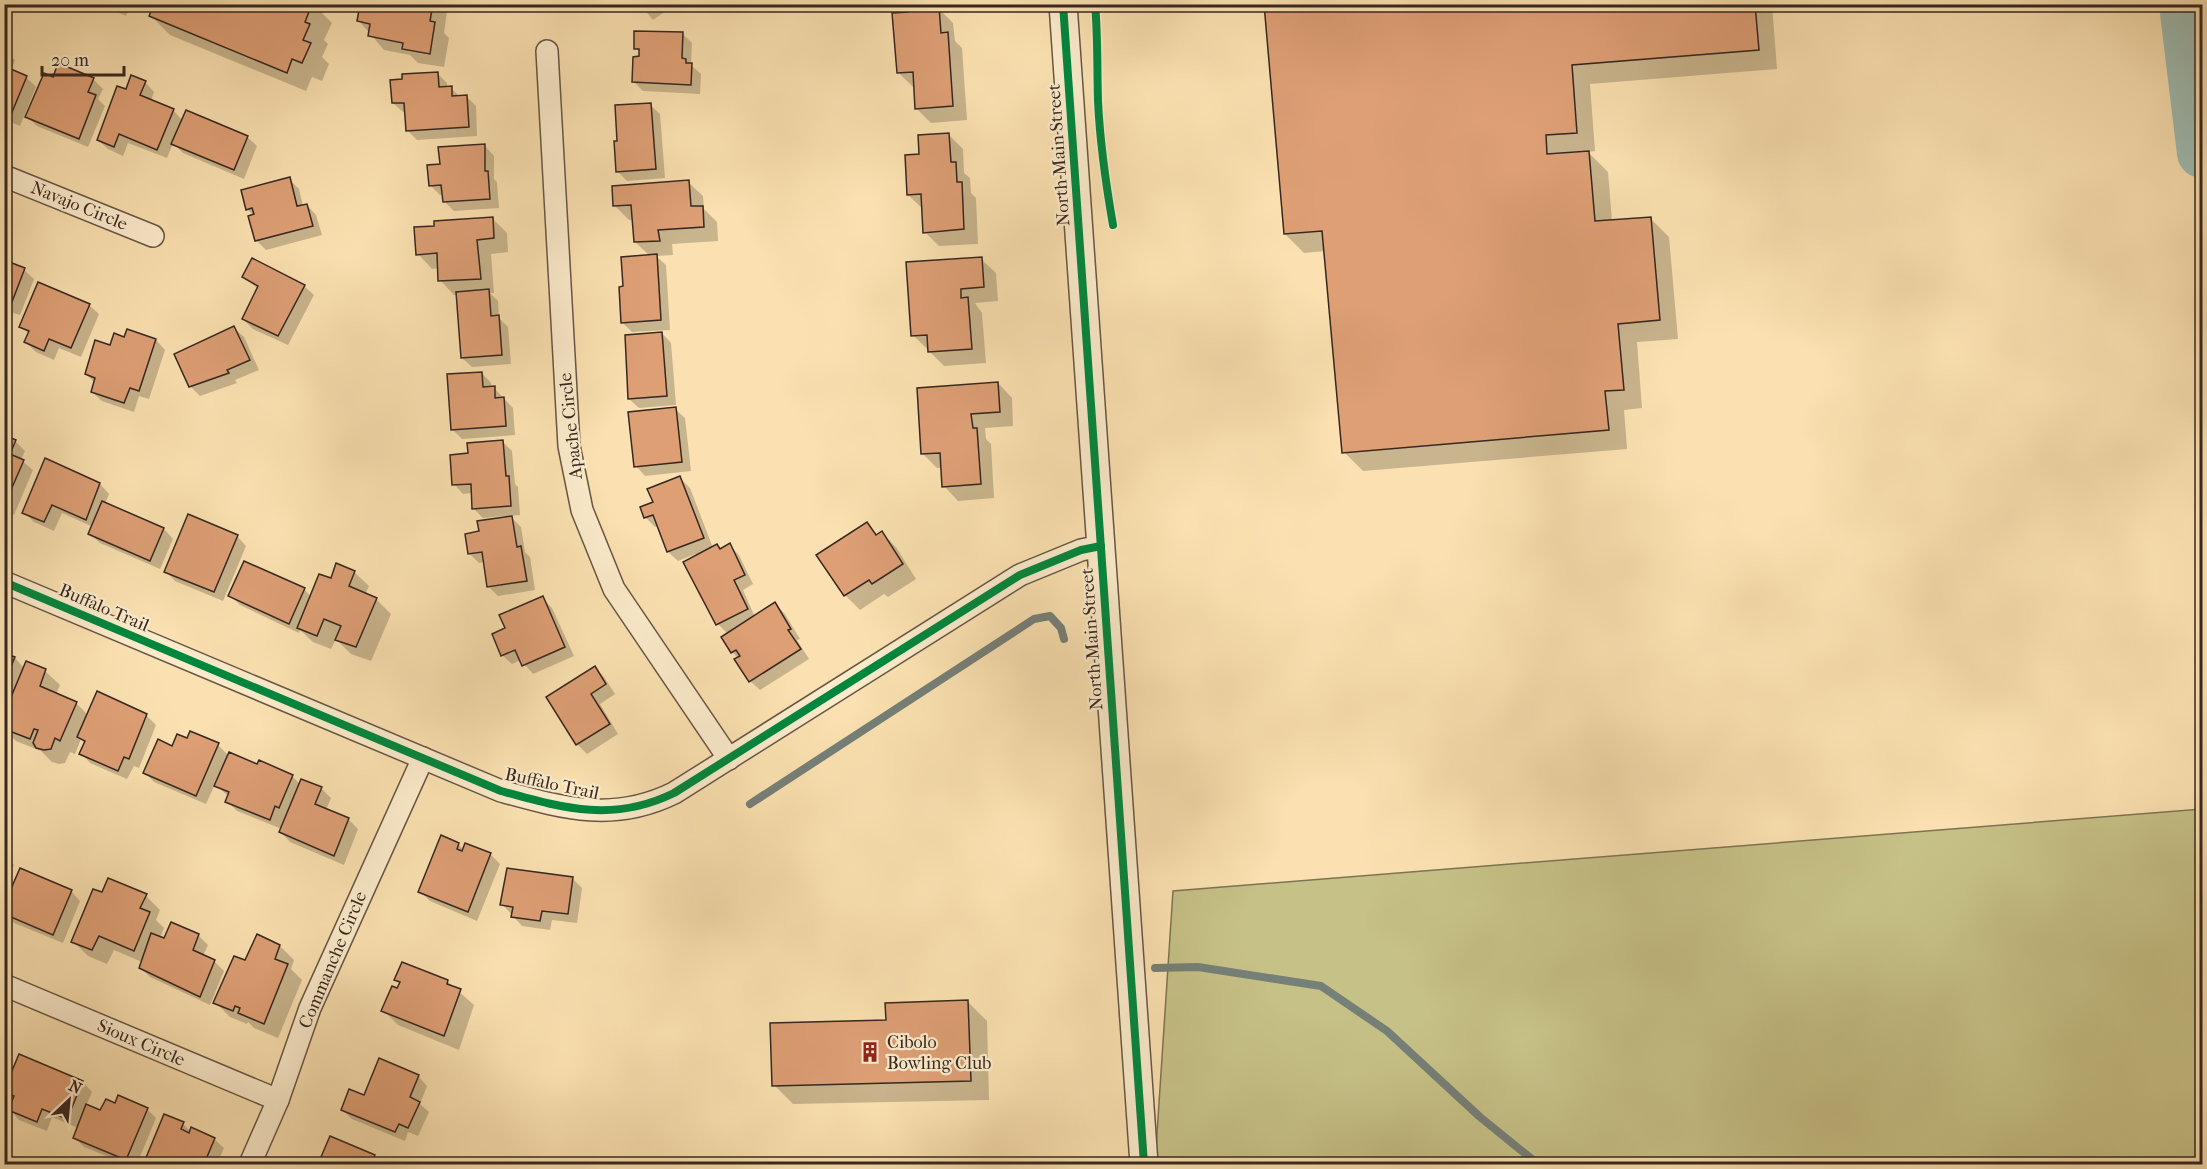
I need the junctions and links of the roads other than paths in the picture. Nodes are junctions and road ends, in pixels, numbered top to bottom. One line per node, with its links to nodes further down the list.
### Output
1 (1063, 4): 5 (street, North Main Street)
2 (547, 51): 8 (street, Apache Circle)
3 (4, 176): 4 (street, Navajo Circle)
4 (153, 236)
5 (1101, 546): 8 (street, Buffalo Trail); 12 (street, North Main Street)
6 (4, 582): 7 (street, Buffalo Trail)
7 (423, 758): 8 (street, Buffalo Trail); 10 (street, Commanche Circle)
8 (729, 759)
9 (4, 985): 10 (street, Sioux Circle)
10 (278, 1100): 11 (street, Commanche Circle)
11 (250, 1164)
12 (1144, 1164)

